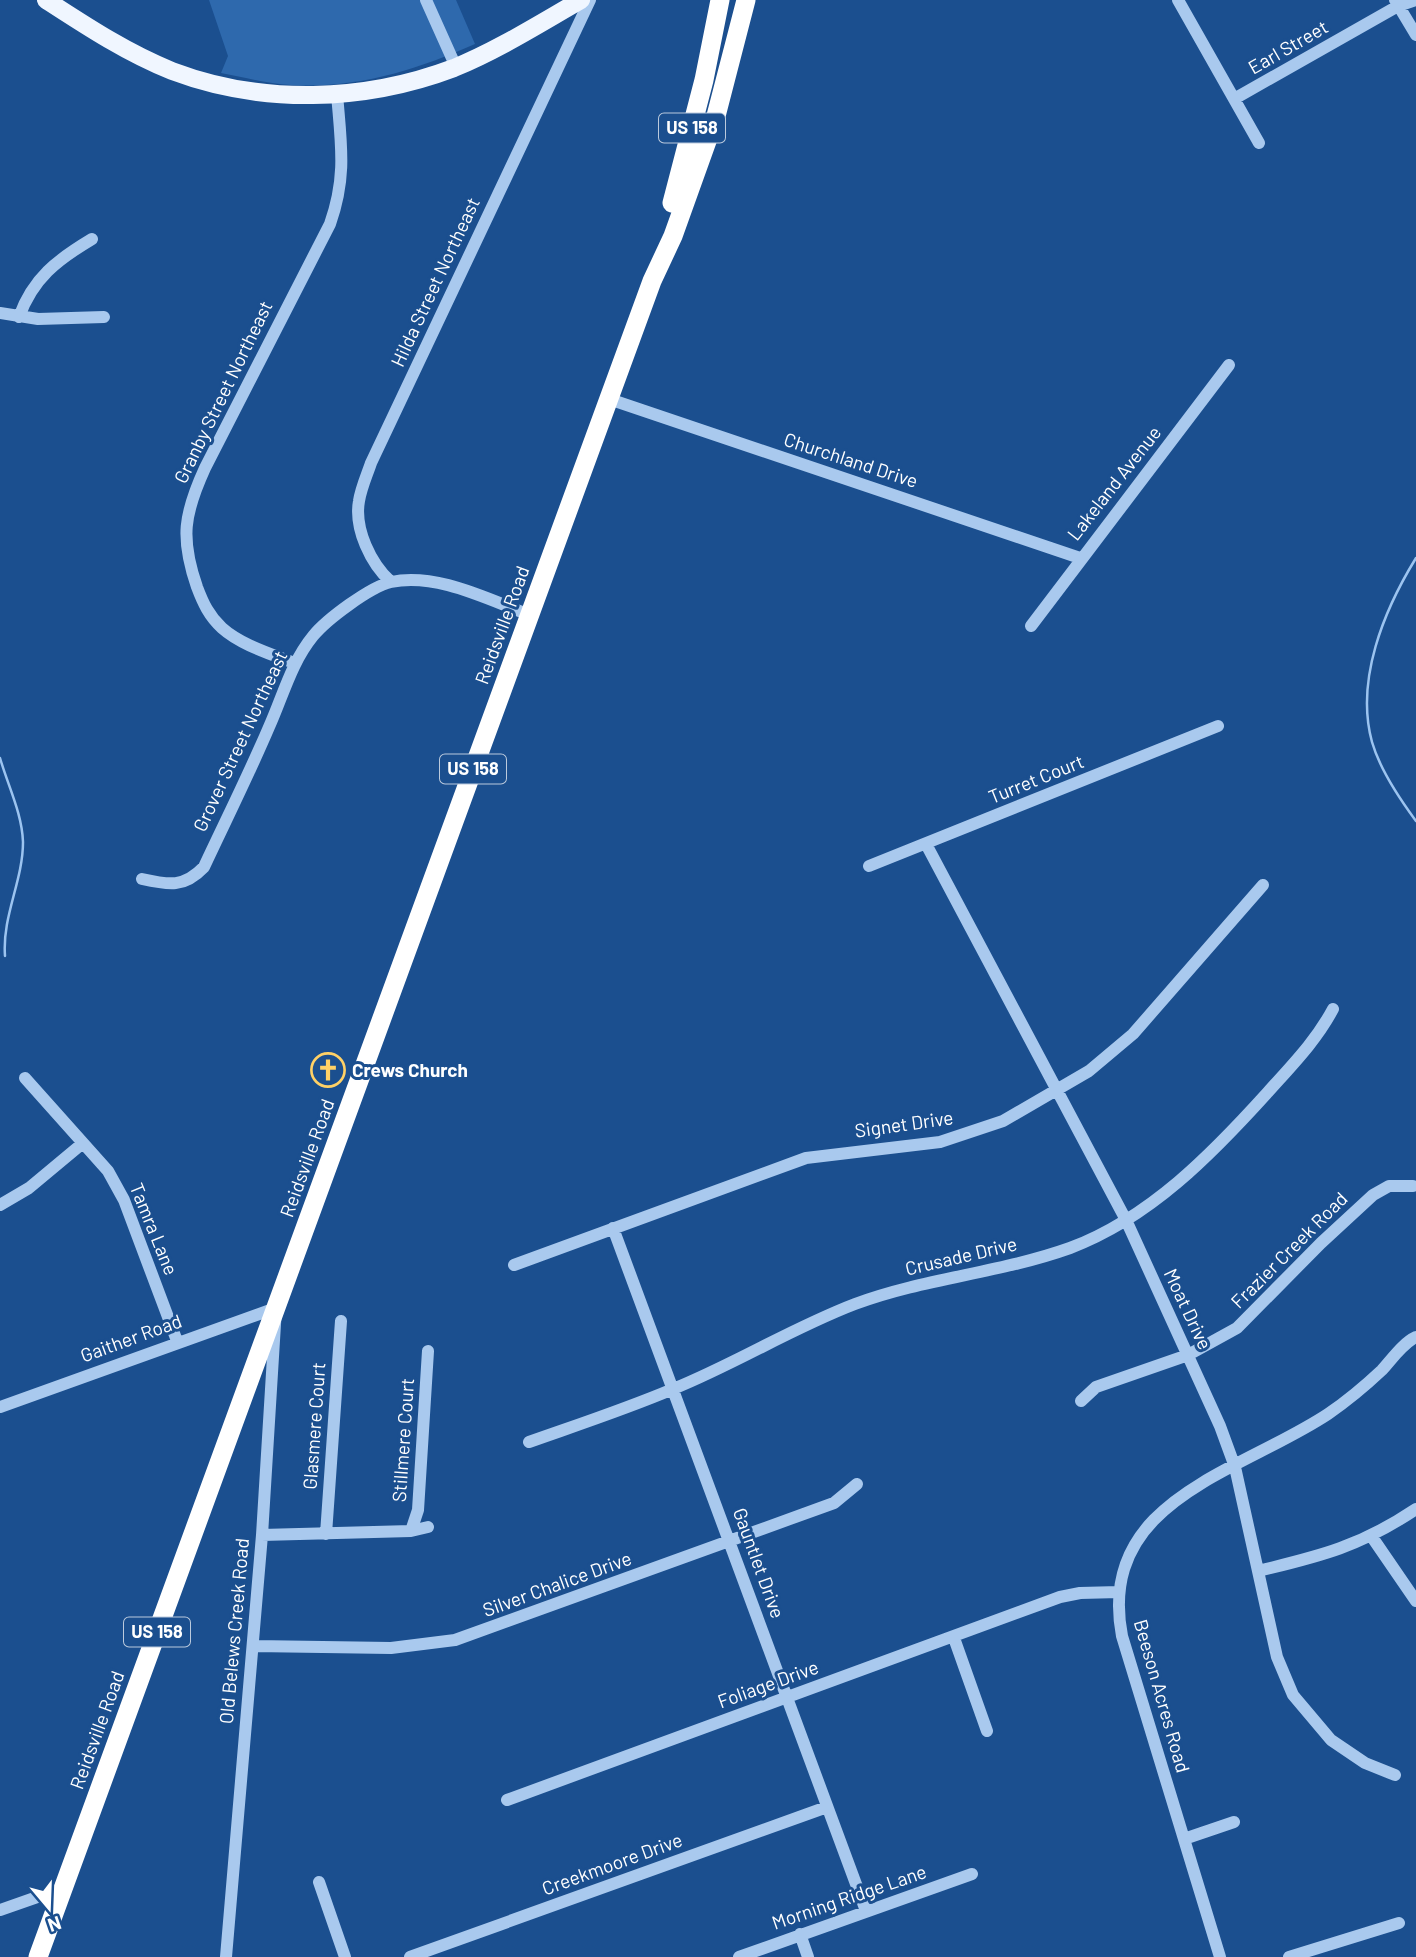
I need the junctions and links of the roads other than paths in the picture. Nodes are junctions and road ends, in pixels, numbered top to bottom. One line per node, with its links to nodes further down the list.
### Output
1 (46, 0): 14 (main road)
2 (426, 0): 13 (street)
3 (581, 0): 13 (main road)
4 (590, 0): 25 (street, Hilda Street Northeast)
5 (720, 0): 18 (highway, Reidsville Road / US 158)
6 (746, 0): 12 (highway, Reidsville Road / US 158)
7 (758, 0): 12 (highway)
8 (1178, 0): 15 (street)
9 (1416, 0): 10 (street, Earl Street)
10 (1396, 3): 11 (street); 15 (street, Earl Street)
11 (1416, 35)
12 (733, 58): 18 (highway, Reidsville Road / US 158)
13 (456, 67): 14 (main road)
14 (337, 94): 28 (street, Granby Street Northeast)
15 (1234, 99): 16 (street)
16 (1259, 143)
17 (92, 239): 20 (street)
18 (662, 256): 23 (highway, Reidsville Road / US 158)
19 (0, 313): 20 (street)
20 (19, 317): 21 (street)
21 (104, 317)
22 (1228, 365): 24 (street, Lakeland Avenue)
23 (609, 399): 24 (street, Churchland Drive); 26 (highway, Reidsville Road / US 158)
24 (1080, 558): 27 (street, Lakeland Avenue)
25 (391, 582): 26 (street, Grover Street Northeast); 28 (street, Grover Street Northeast)
26 (530, 615): 43 (highway, Reidsville Road / US 158)
27 (1031, 626)
28 (294, 663): 32 (street, Grover Street Northeast)
29 (1218, 726): 30 (street, Turret Court)
30 (926, 844): 31 (street, Turret Court); 36 (street, Moat Drive)
31 (869, 866)
32 (142, 879)
33 (1263, 885): 36 (street, Signet Drive)
34 (1333, 1009): 40 (street, Crusade Drive)
35 (25, 1078): 37 (street, Tamra Lane)
36 (1055, 1091): 40 (street, Moat Drive); 41 (street, Signet Drive)
37 (83, 1143): 39 (street); 46 (street, Tamra Lane)
38 (1413, 1186): 48 (street, Frazier Creek Road)
39 (0, 1205)
40 (1126, 1220): 48 (street, Moat Drive); 49 (street, Crusade Drive)
41 (613, 1228): 42 (street, Signet Drive); 49 (street, Gauntlet Drive)
42 (514, 1265)
43 (276, 1308): 46 (street, Gaither Road); 59 (street, Old Belews Creek Road); 76 (highway, Reidsville Road / US 158)
44 (341, 1321): 58 (street, Glasmere Court)
45 (1416, 1337): 53 (street, Beeson Acres Road)
46 (177, 1341): 51 (street, Gaither Road)
47 (428, 1351): 57 (street, Stillmere Court)
48 (1188, 1355): 50 (street, Frazier Creek Road); 53 (street, Moat Drive)
49 (674, 1389): 52 (street, Crusade Drive); 61 (street, Gauntlet Drive)
50 (1081, 1401)
51 (0, 1407)
52 (529, 1442)
53 (1235, 1467): 62 (street, Moat Drive); 63 (street, Beeson Acres Road)
54 (857, 1484): 61 (street, Silver Chalice Drive)
55 (1416, 1509): 60 (street)
56 (428, 1527): 57 (street)
57 (411, 1531): 58 (street)
58 (326, 1534): 59 (street)
59 (262, 1535): 66 (street, Old Belews Creek Road)
60 (1372, 1537): 62 (street); 64 (street)
61 (731, 1542): 66 (street, Silver Chalice Drive); 67 (street, Gauntlet Drive)
62 (1258, 1571): 69 (street, Moat Drive)
63 (1119, 1592): 65 (street, Foliage Drive); 73 (street, Beeson Acres Road)
64 (1416, 1601)
65 (954, 1638): 67 (street, Foliage Drive); 68 (street)
66 (253, 1646): 83 (street, Old Belews Creek Road)
67 (787, 1697): 70 (street, Foliage Drive); 71 (street, Gauntlet Drive)
68 (987, 1731)
69 (1395, 1775)
70 (506, 1800)
71 (827, 1807): 78 (street, Gauntlet Drive); 85 (street, Creekmoore Drive)
72 (1234, 1822): 73 (street)
73 (1184, 1839): 88 (street, Beeson Acres Road)
74 (972, 1874): 78 (street, Morning Ridge Lane)
75 (318, 1882): 84 (street)
76 (63, 1888): 77 (street); 82 (highway, Reidsville Road / US 158)
77 (0, 1910)
78 (866, 1911): 80 (street, Morning Ridge Lane)
79 (1399, 1923): 81 (street)
80 (800, 1934): 86 (street, Morning Ridge Lane); 87 (street)
81 (1298, 1956)
82 (38, 1957)
83 (226, 1957)
84 (345, 1957)
85 (410, 1957)
86 (739, 1957)
87 (808, 1957)
88 (1220, 1957)

